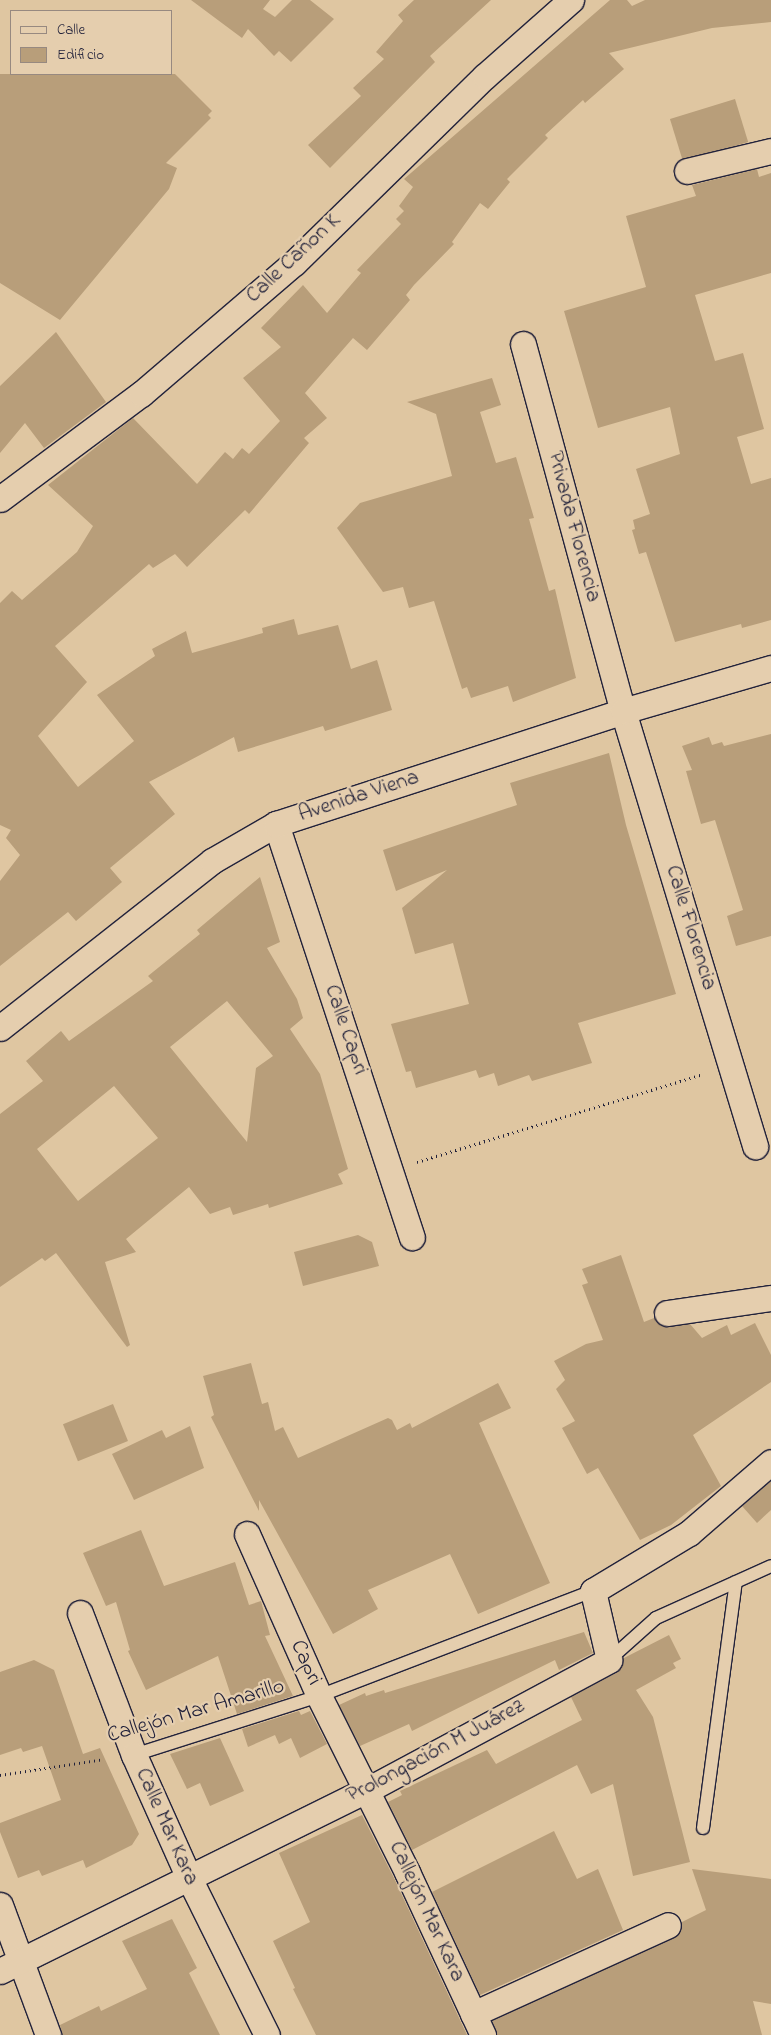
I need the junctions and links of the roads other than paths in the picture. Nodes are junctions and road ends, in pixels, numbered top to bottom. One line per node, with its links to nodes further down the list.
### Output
1 (572, 0): 5 (street, Calle Cañon K)
2 (771, 151): 3 (street)
3 (687, 171)
4 (523, 344): 7 (street, Privada Florencia)
5 (0, 499)
6 (771, 668): 7 (street, Avenida Viena)
7 (623, 711): 8 (street, Avenida Viena); 10 (street, Calle Florencia)
8 (276, 824): 9 (street, Avenida Viena); 11 (street, Calle Capri)
9 (0, 1028)
10 (755, 1146)
11 (412, 1237)
12 (771, 1298): 13 (street)
13 (667, 1313)
14 (771, 1462): 18 (street)
15 (247, 1534): 21 (street, Capri)
16 (771, 1566): 17 (lane)
17 (736, 1582): 20 (lane); 24 (lane)
18 (593, 1591): 20 (street); 21 (lane, Callejón Mar Amarillo)
19 (80, 1613): 22 (street, Calle Mar Kara)
20 (609, 1660): 23 (street, Prolongación M Juárez)
21 (319, 1696): 22 (lane, Callejón Mar Amarillo); 23 (street, Capri)
22 (134, 1755): 25 (street, Calle Mar Kara)
23 (367, 1790): 25 (street, Prolongación M Juárez); 29 (street, Callejón Mar Kara)
24 (703, 1828)
25 (189, 1878): 28 (street, Prolongación M Juárez); 31 (street, Calle Mar Kara)
26 (0, 1905): 28 (street)
27 (668, 1925): 29 (street)
28 (10, 1966): 30 (street)
29 (478, 2025)
30 (48, 2035)
31 (267, 2035)

